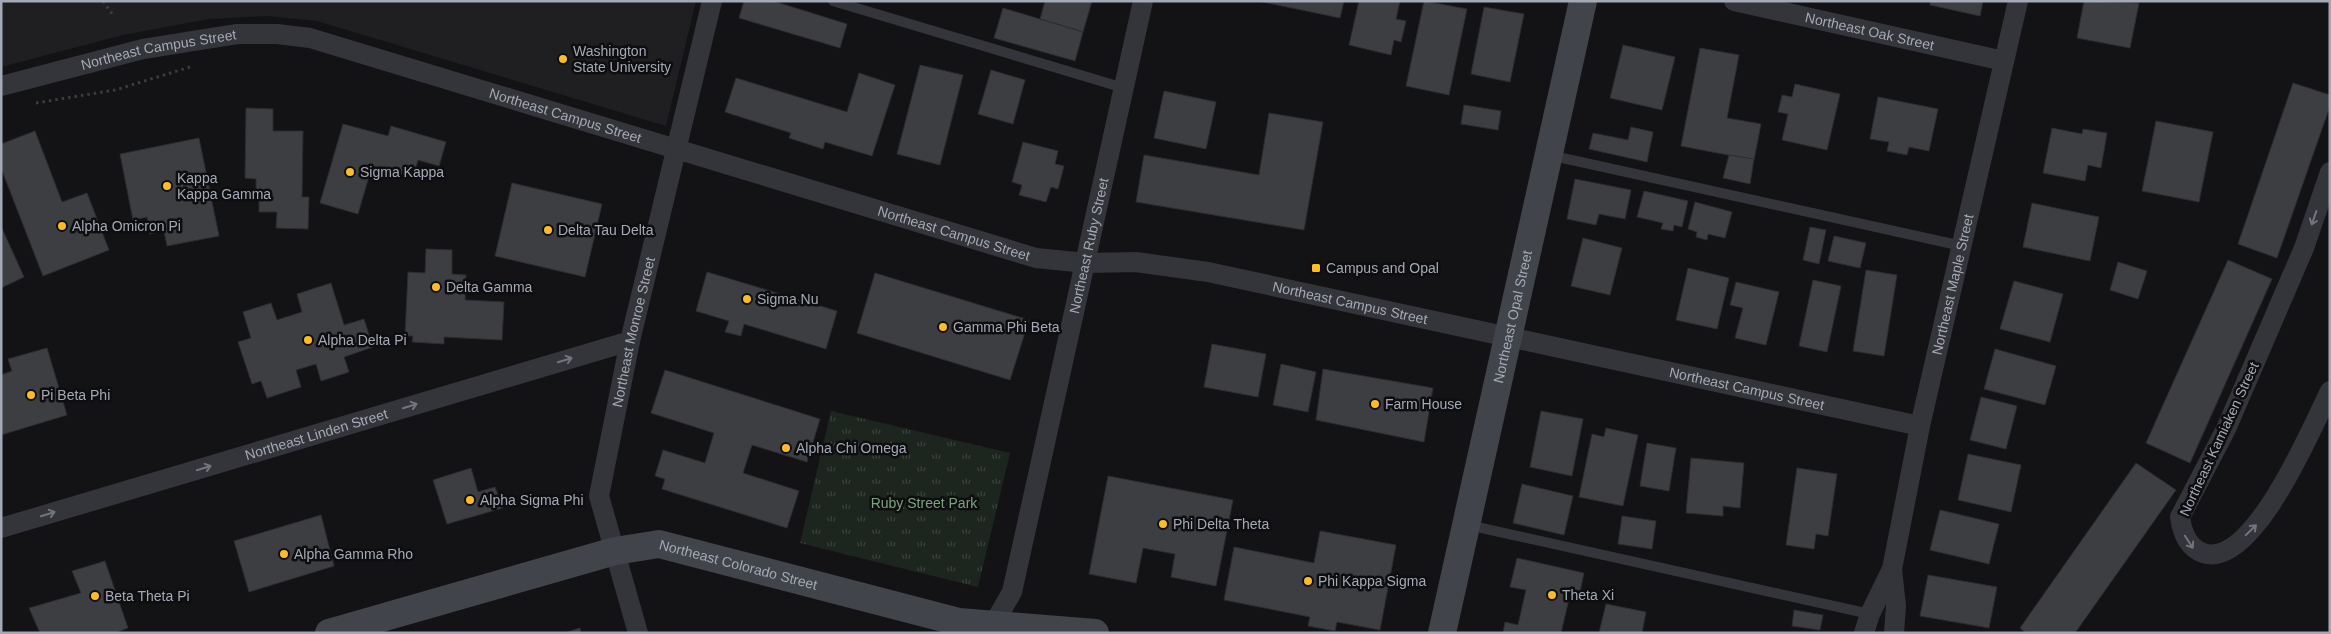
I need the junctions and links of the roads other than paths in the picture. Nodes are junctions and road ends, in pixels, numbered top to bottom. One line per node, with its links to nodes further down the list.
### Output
1 (712, 1): 10 (street, Northeast Monroe Street)
2 (833, 1): 9 (lane)
3 (1143, 1): 9 (street, Northeast Ruby Street)
4 (1583, 1): 11 (street, Northeast Opal Street)
5 (1734, 1): 7 (street, Northeast Oak Street)
6 (2018, 1): 7 (street, Northeast Maple Street)
7 (2004, 61): 13 (street, Northeast Maple Street)
8 (1, 86): 10 (street, Northeast Campus Street)
9 (1124, 88): 14 (street, Northeast Ruby Street)
10 (675, 148): 14 (street, Northeast Campus Street); 16 (street, Northeast Monroe Street)
11 (1548, 155): 13 (lane); 15 (street, Northeast Opal Street)
12 (2330, 172): 17 (street, Northeast Kamiaken Street, one-way to 17)
13 (1962, 246): 18 (street, Northeast Maple Street)
14 (1086, 262): 15 (street, Northeast Campus Street); 24 (street, Northeast Ruby Street)
15 (1510, 336): 18 (street, Northeast Campus Street); 19 (street, Northeast Opal Street)
16 (630, 341): 20 (street, Northeast Linden Street, one-way to 16); 21 (street, Northeast Monroe Street)
17 (2330, 391)
18 (1920, 426): 22 (street, Northeast Maple Street)
19 (1467, 525): 23 (lane); 28 (street, Northeast Opal Street)
20 (1, 528)
21 (615, 551): 24 (street, Northeast Colorado Street); 25 (street, Northeast Colorado Street); 26 (street, Northeast Monroe Street)
22 (1892, 569): 23 (street, Northeast Maple Street); 29 (street, Northeast Maple Street)
23 (1867, 623)
24 (992, 629): 27 (street, Northeast Colorado Street)
25 (329, 633)
26 (638, 633)
27 (1095, 633)
28 (1442, 633)
29 (1894, 633)

